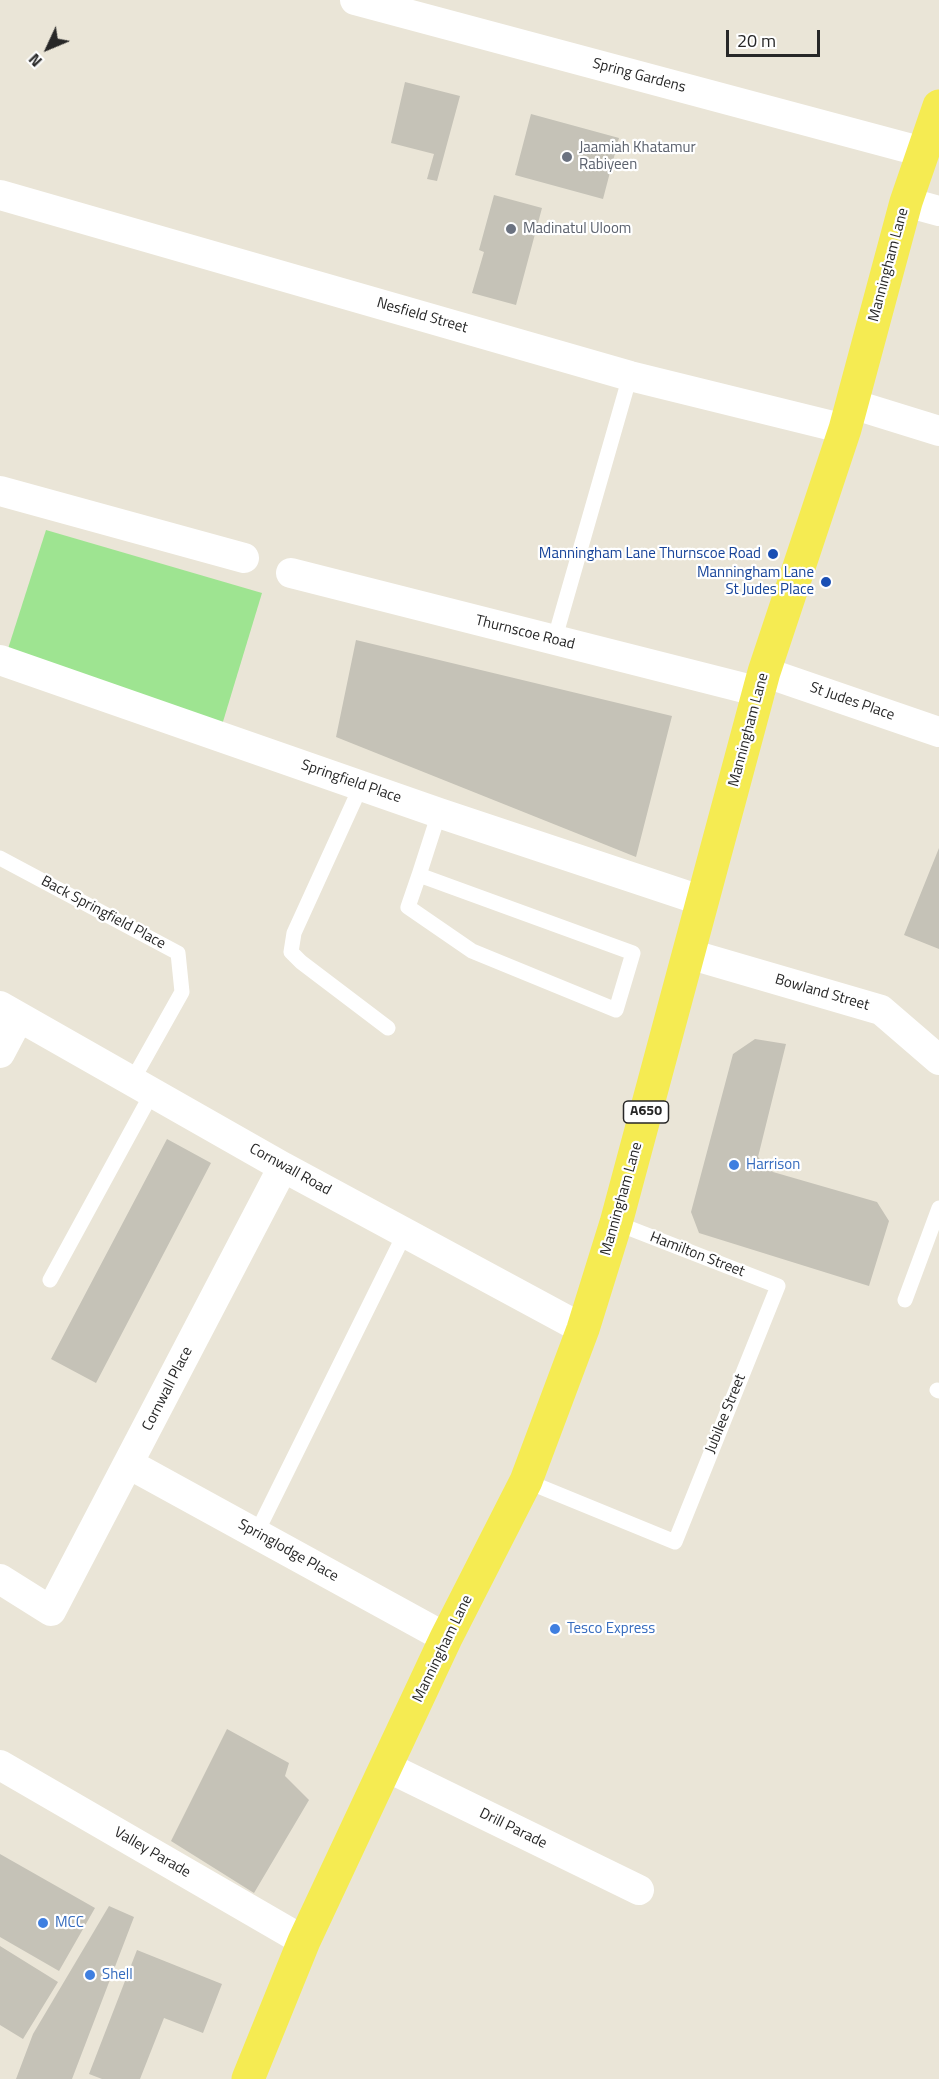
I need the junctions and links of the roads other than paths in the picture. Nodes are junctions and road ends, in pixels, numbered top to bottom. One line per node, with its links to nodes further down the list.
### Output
1 (355, 0): 3 (street, Spring Gardens)
2 (939, 106): 3 (main road, Manningham Lane / A650)
3 (922, 152): 5 (main road, Manningham Lane / A650)
4 (0, 195): 7 (street, Nesfield Street)
5 (906, 201): 6 (street); 8 (main road, Manningham Lane / A650)
6 (939, 211)
7 (630, 376): 8 (street, Nesfield Street); 13 (lane)
8 (849, 416): 9 (street, Nesfield Street); 15 (main road, Manningham Lane / A650)
9 (939, 431)
10 (0, 491): 11 (street)
11 (244, 558)
12 (291, 573): 13 (street, Thurnscoe Road)
13 (554, 641): 15 (street, Thurnscoe Road)
14 (0, 660): 17 (street, Springfield Place)
15 (762, 682): 16 (street, St Judes Place); 21 (main road, Manningham Lane / A650)
16 (939, 732)
17 (361, 786): 18 (street, Springfield Place); 24 (lane)
18 (439, 813): 20 (lane); 21 (street, Springfield Place)
19 (0, 858): 27 (lane, Back Springfield Place)
20 (419, 875): 20 (lane)
21 (703, 902): 22 (main road, Manningham Lane / A650)
22 (689, 954): 26 (street, Bowland Street); 30 (main road, Manningham Lane / A650)
23 (9, 1011): 25 (street); 27 (street, Cornwall Road)
24 (388, 1028)
25 (0, 1053)
26 (939, 1060)
27 (142, 1087): 28 (street, Cornwall Road); 32 (lane)
28 (283, 1167): 31 (street, Cornwall Road); 36 (street, Cornwall Place)
29 (939, 1208): 34 (lane)
30 (616, 1223): 33 (lane, Hamilton Street); 35 (main road, Manningham Lane / A650)
31 (405, 1233): 35 (street, Cornwall Road); 38 (lane)
32 (50, 1280)
33 (778, 1286): 37 (lane, Jubilee Street)
34 (905, 1299)
35 (583, 1329): 37 (main road, Manningham Lane / A650)
36 (129, 1464): 38 (street, Springlodge Place); 39 (street, Cornwall Place)
37 (526, 1481): 40 (main road, Manningham Lane / A650)
38 (256, 1534): 40 (street, Springlodge Place)
39 (0, 1579)
40 (446, 1638): 42 (main road, Manningham Lane / A650)
41 (0, 1766): 44 (street, Valley Parade)
42 (387, 1767): 43 (street, Drill Parade); 44 (main road, Manningham Lane / A650)
43 (639, 1890)
44 (304, 1941): 45 (main road, Manningham Lane / A650)
45 (248, 2079)

